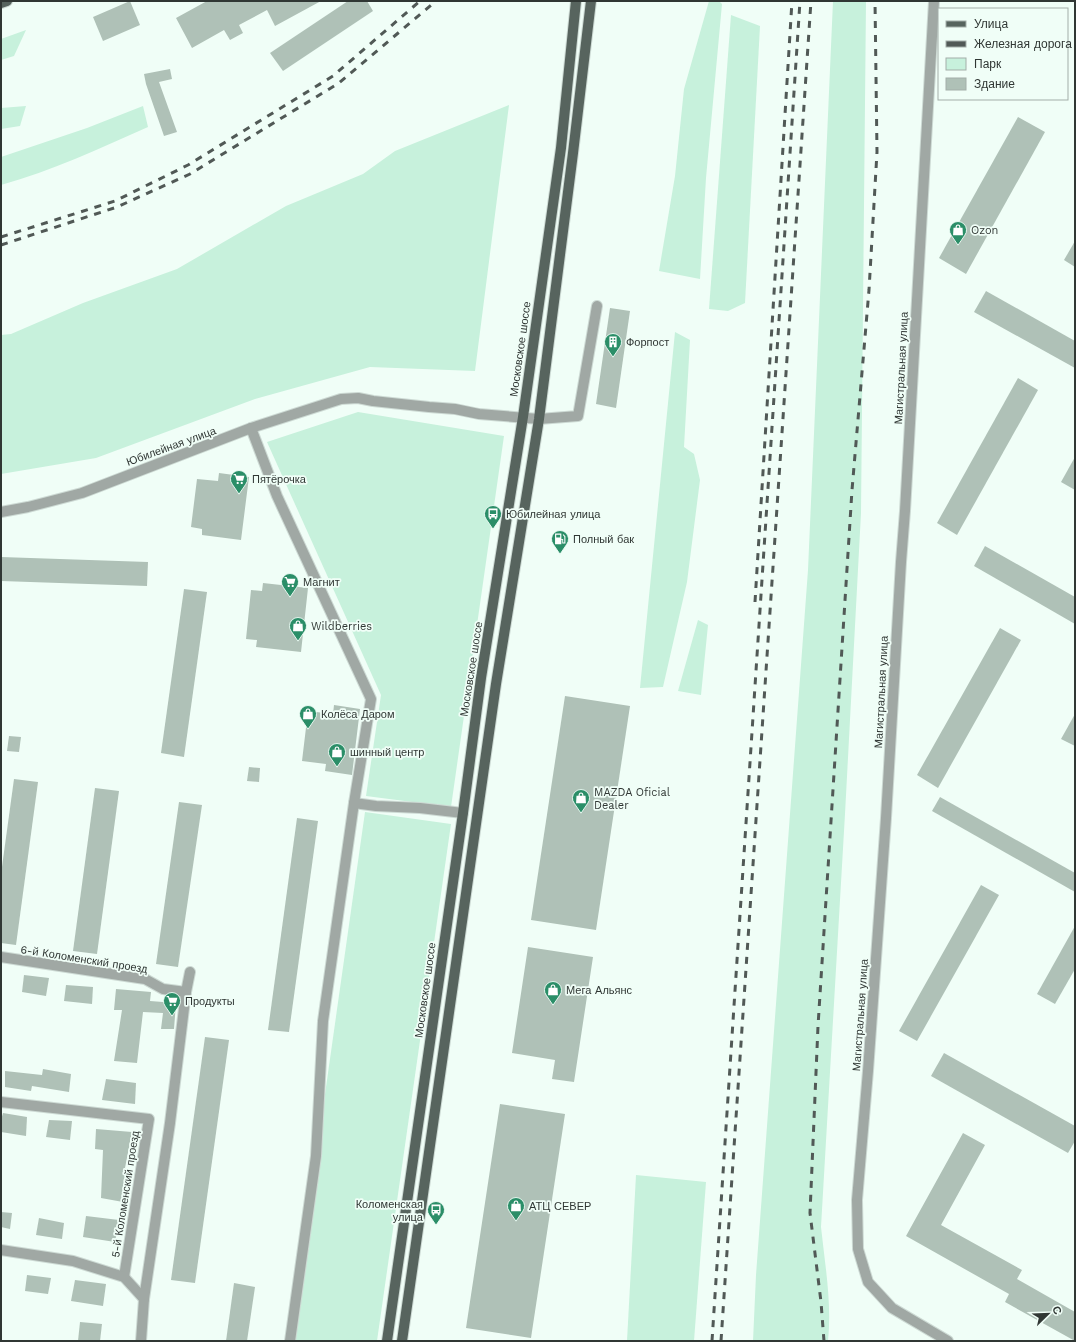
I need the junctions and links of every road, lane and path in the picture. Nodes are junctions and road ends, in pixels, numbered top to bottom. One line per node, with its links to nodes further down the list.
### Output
1 (8, 1): 5 (main road)
2 (576, 1): 7 (main road, Московское шоссе)
3 (591, 1): 8 (main road)
4 (934, 1): 24 (street, Магистральная улица)
5 (1, 3)
6 (597, 306): 8 (street, Юбилейная улица)
7 (523, 417): 8 (street, Юбилейная улица); 9 (street, Юбилейная улица); 12 (main road, Московское шоссе)
8 (539, 419): 23 (main road)
9 (251, 428): 10 (street, Юбилейная улица); 11 (street)
10 (1, 512)
11 (354, 802): 12 (street); 21 (street)
12 (463, 813): 22 (main road, Московское шоссе)
13 (1, 957): 15 (street, 6-й Коломенский проезд)
14 (190, 972): 15 (street)
15 (186, 992): 19 (street)
16 (1, 1102): 18 (street, 5-й Коломенский проезд)
17 (1, 1250): 18 (street)
18 (124, 1277): 19 (street)
19 (144, 1299): 20 (street)
20 (141, 1341)
21 (290, 1341)
22 (387, 1341)
23 (402, 1341)
24 (948, 1341)

